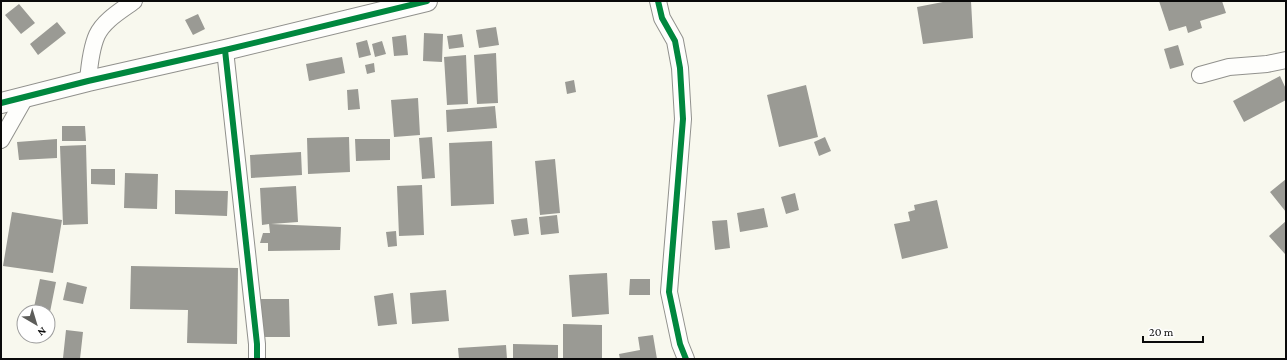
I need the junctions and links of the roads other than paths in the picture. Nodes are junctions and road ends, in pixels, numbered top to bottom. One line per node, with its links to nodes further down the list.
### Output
1 (134, 1): 7 (street)
2 (426, 1): 4 (street)
3 (658, 1): 12 (street)
4 (225, 50): 7 (street); 11 (street)
5 (1286, 60): 6 (street)
6 (1200, 76)
7 (88, 81): 8 (street)
8 (26, 96): 9 (street); 10 (street)
9 (1, 103)
10 (1, 140)
11 (257, 359)
12 (686, 359)

